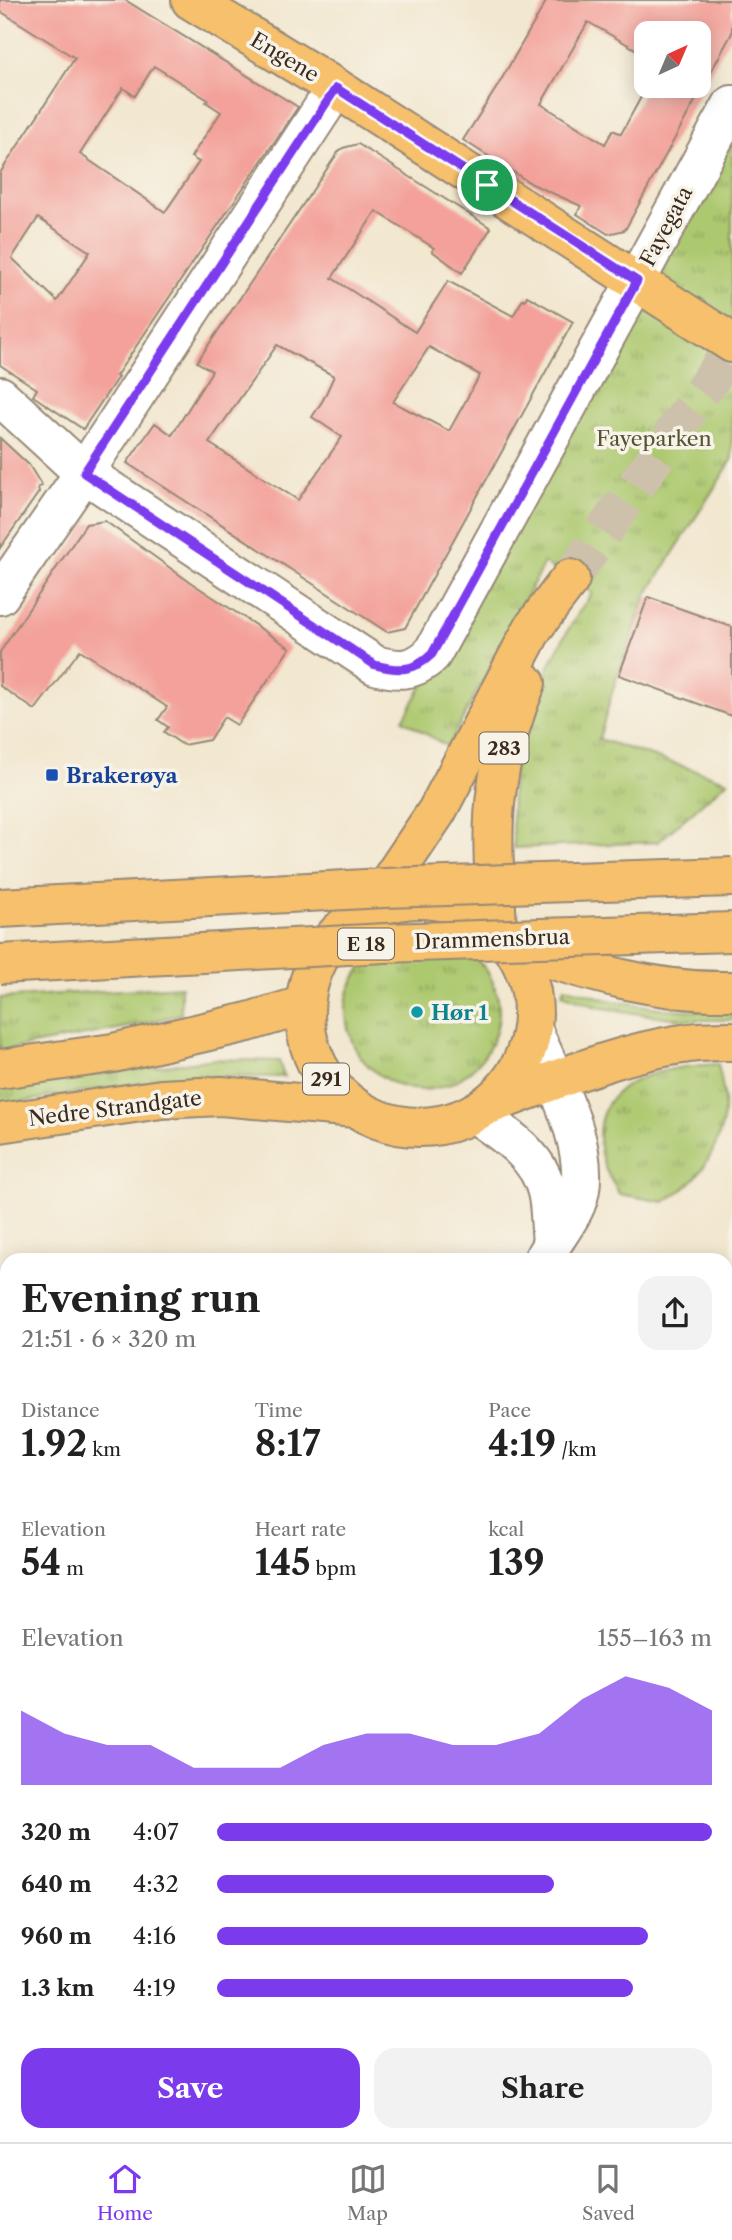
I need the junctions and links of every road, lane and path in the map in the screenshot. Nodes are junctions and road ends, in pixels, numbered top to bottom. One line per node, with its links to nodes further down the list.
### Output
1 (191, 0): 2 (main road, Engene)
2 (336, 88): 4 (main road, Engene); 7 (street)
3 (732, 106): 4 (street, Fayegata)
4 (637, 281): 5 (main road, Engene); 7 (street, Fayegata)
5 (732, 343)
6 (0, 396): 7 (street)
7 (84, 473): 8 (street)
8 (0, 596)
9 (732, 877): 10 (main road, bridge)
10 (0, 908)
11 (372, 908): 13 (main road, 291); 13 (main road, 283); 16 (main road, 291)
12 (732, 932): 14 (main road, Drammensbrua / E 18, bridge)
13 (505, 937): 15 (main road); 17 (main road, 291)
14 (0, 964)
15 (732, 991)
16 (305, 1005): 19 (main road); 21 (main road, 291)
17 (533, 1031): 20 (street); 22 (main road, 291)
18 (732, 1041): 20 (main road)
19 (0, 1069)
20 (555, 1081): 22 (main road); 24 (street)
21 (355, 1108): 22 (main road, 291); 23 (main road, Nedre Strandgate / 291)
22 (480, 1110): 24 (street)
23 (0, 1123)
24 (547, 1251)

